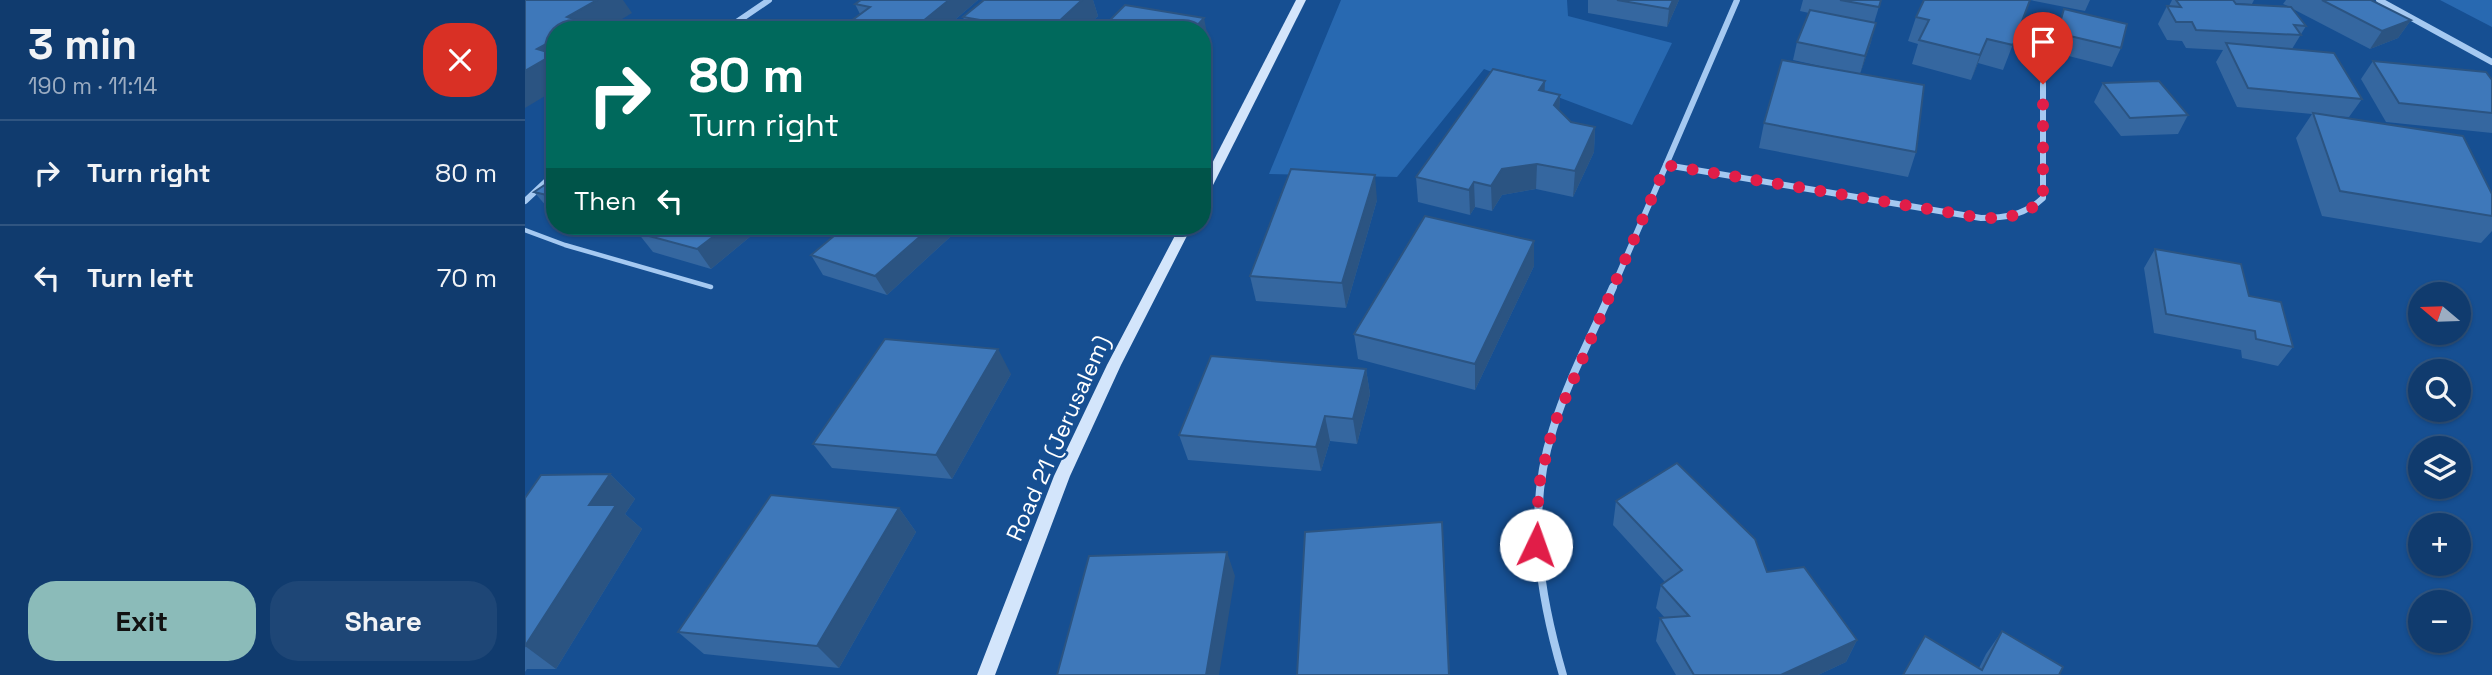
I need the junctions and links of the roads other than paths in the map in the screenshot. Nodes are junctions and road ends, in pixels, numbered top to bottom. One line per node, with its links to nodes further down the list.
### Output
1 (769, 0): 5 (street)
2 (1301, 0): 9 (main road)
3 (1737, 0): 8 (street)
4 (2379, 0): 6 (street)
5 (738, 21)
6 (2492, 62)
7 (2043, 84): 8 (street)
8 (1666, 165): 16 (street)
9 (1211, 177)
10 (546, 181): 11 (street)
11 (525, 201)
12 (525, 230): 14 (lane)
13 (1181, 235): 15 (main road, Road 21 (Jerusalem))
14 (711, 287)
15 (986, 675)
16 (1563, 675)

